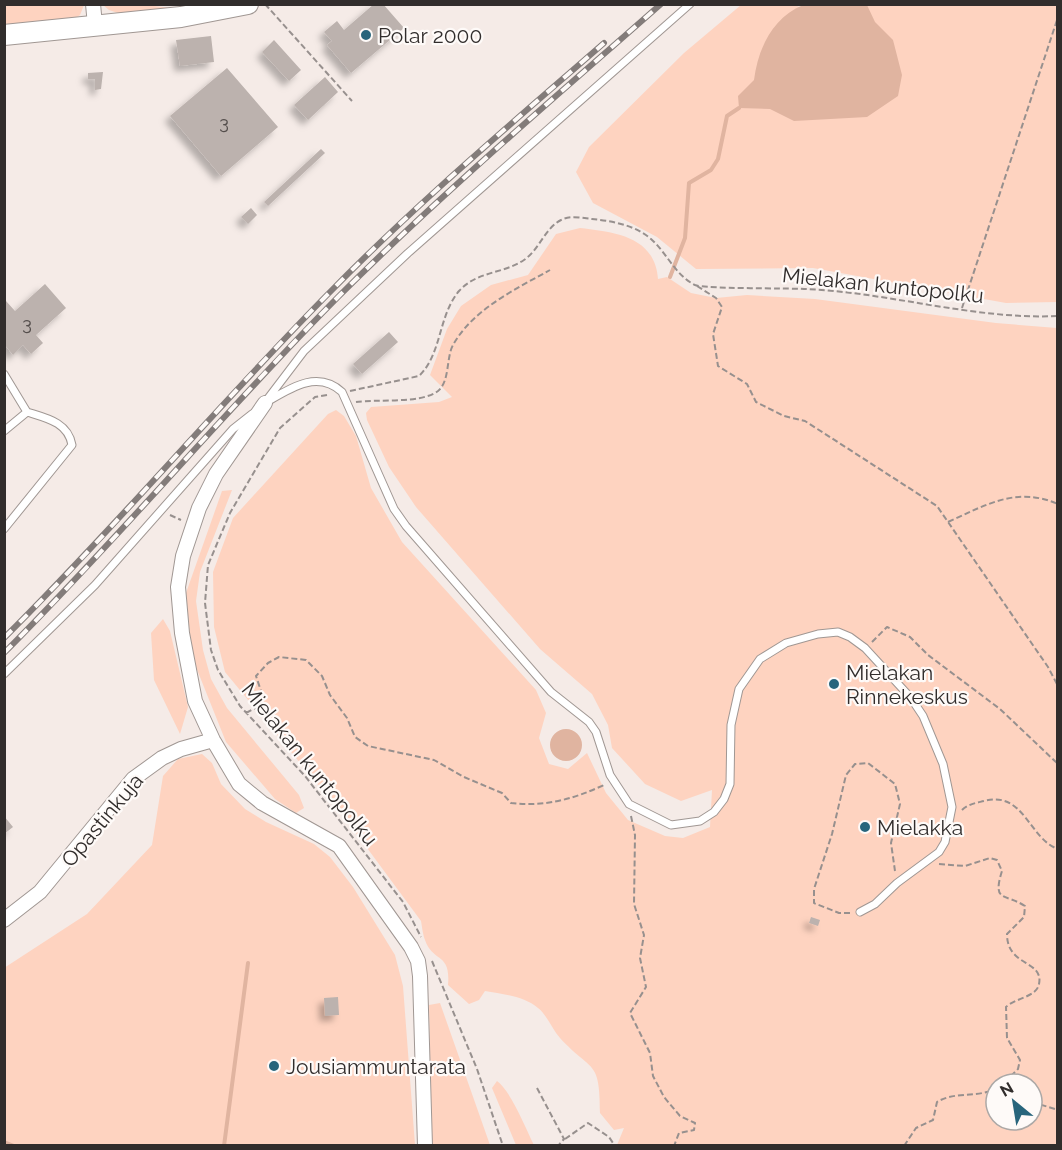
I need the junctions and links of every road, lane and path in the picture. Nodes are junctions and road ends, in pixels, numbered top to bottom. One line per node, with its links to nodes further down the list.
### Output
1 (93, 4): 7 (street)
2 (248, 4): 5 (street)
3 (265, 4): 9 (path)
4 (690, 4): 16 (lane)
5 (212, 9): 7 (street)
6 (1058, 17): 12 (path)
7 (95, 25): 8 (street)
8 (4, 35)
9 (352, 101)
10 (550, 270): 17 (path)
11 (697, 286): 12 (path, Mielakan kuntopolku); 15 (path, Mielakan kuntopolku); 22 (path)
12 (962, 308): 13 (path, Mielakan kuntopolku)
13 (1058, 316)
14 (4, 374): 18 (lane)
15 (342, 393): 16 (lane); 17 (lane); 28 (path, Mielakan kuntopolku)
16 (265, 403): 21 (lane); 23 (street)
17 (348, 404): 31 (lane)
18 (27, 412): 19 (lane); 24 (lane)
19 (4, 431)
20 (1058, 504): 22 (path)
21 (159, 513): 23 (path); 26 (lane)
22 (948, 522): 27 (path)
23 (192, 527): 29 (street)
24 (4, 529)
25 (866, 648): 30 (path); 32 (lane); 33 (lane)
26 (4, 674)
27 (1058, 686)
28 (246, 713): 31 (path); 39 (path, Mielakan kuntopolku)
29 (213, 740): 38 (street, Opastinkuja); 45 (street)
30 (1058, 764)
31 (613, 781): 32 (lane)
32 (629, 804): 49 (path)
33 (949, 826): 34 (path); 35 (lane)
34 (1058, 849)
35 (927, 862): 36 (lane); 41 (path)
36 (897, 883): 37 (lane); 37 (path)
37 (860, 912)
38 (4, 920)
39 (422, 939)
40 (431, 959): 46 (path)
41 (1015, 1072)
42 (537, 1088): 44 (path)
43 (984, 1095): 50 (path)
44 (564, 1139): 47 (path); 48 (path)
45 (425, 1146)
46 (503, 1146)
47 (558, 1146)
48 (615, 1146)
49 (674, 1146)
50 (904, 1146)

